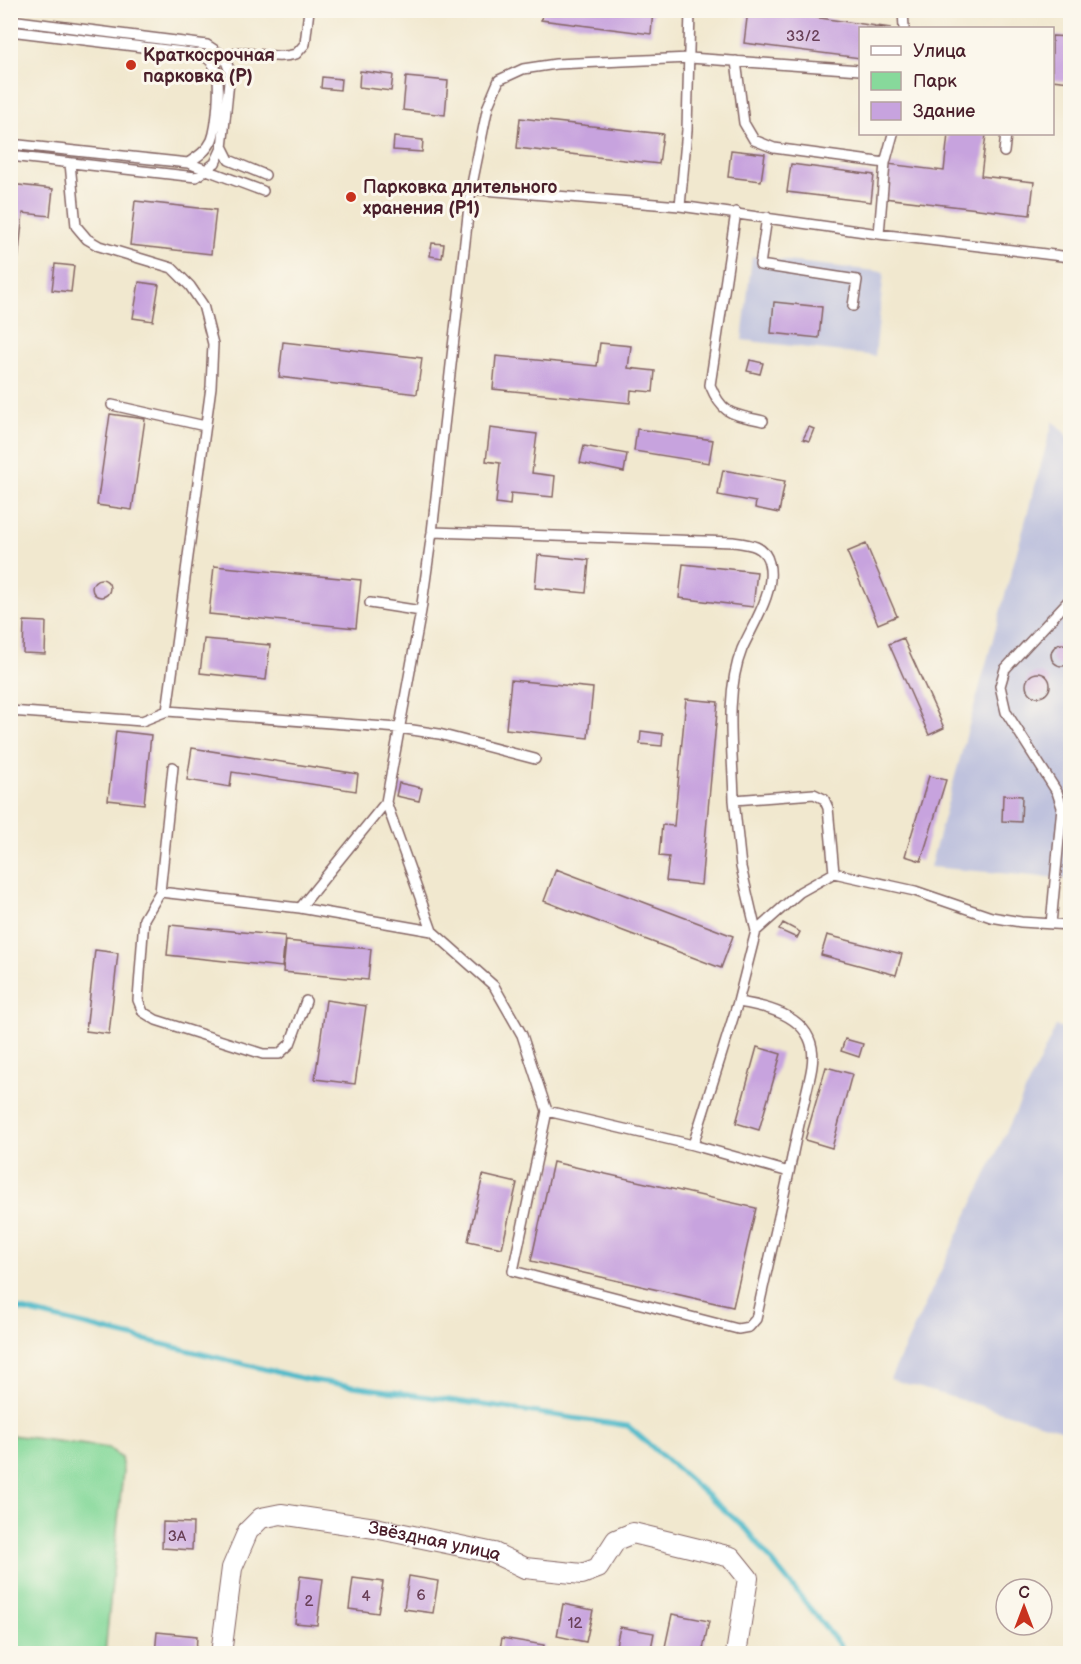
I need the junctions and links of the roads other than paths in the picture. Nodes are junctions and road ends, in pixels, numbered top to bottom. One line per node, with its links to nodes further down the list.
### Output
1 (309, 10): 7 (lane)
2 (690, 10): 8 (lane)
3 (903, 10): 5 (lane)
4 (10, 20): 7 (lane)
5 (904, 27)
6 (10, 31): 11 (lane)
7 (224, 56): 15 (lane)
8 (690, 58): 9 (lane); 25 (lane); 27 (lane)
9 (736, 61): 10 (lane); 20 (lane)
10 (859, 70)
11 (215, 129): 15 (lane); 19 (lane)
12 (893, 135): 20 (lane)
13 (1006, 135): 16 (lane)
14 (10, 144): 19 (lane)
15 (222, 148): 21 (lane); 22 (lane)
16 (1004, 152)
17 (10, 156): 18 (lane)
18 (70, 163): 23 (lane); 35 (lane)
19 (188, 163): 21 (lane)
20 (885, 163): 30 (lane)
21 (206, 170): 23 (lane); 24 (lane)
22 (265, 174)
23 (196, 177): 24 (lane)
24 (226, 178): 26 (lane)
25 (471, 189): 27 (lane); 36 (lane)
26 (263, 191)
27 (680, 206): 28 (lane)
28 (736, 212): 29 (lane); 34 (lane)
29 (767, 217): 30 (lane); 32 (lane)
30 (879, 234): 31 (lane)
31 (1071, 257)
32 (853, 306)
33 (112, 405): 35 (lane)
34 (763, 421)
35 (205, 426): 41 (lane)
36 (432, 532): 39 (lane); 45 (lane)
37 (1071, 598): 48 (lane)
38 (370, 603): 39 (lane)
39 (421, 611): 42 (lane)
40 (10, 711): 41 (lane)
41 (167, 711): 42 (lane)
42 (399, 728): 43 (lane); 46 (lane)
43 (535, 759)
44 (173, 767): 50 (lane)
45 (734, 800): 49 (lane); 55 (lane)
46 (386, 802): 51 (lane); 54 (lane)
47 (1071, 824): 48 (lane)
48 (1060, 829): 52 (lane)
49 (834, 873): 52 (lane); 55 (lane)
50 (160, 892): 51 (lane); 56 (lane)
51 (300, 908): 54 (lane)
52 (1051, 924): 53 (lane)
53 (1071, 925)
54 (432, 930): 58 (lane)
55 (756, 931): 57 (lane)
56 (306, 1001)
57 (738, 1002): 59 (lane); 60 (lane)
58 (547, 1111): 59 (lane); 60 (lane)
59 (693, 1145): 60 (lane)
60 (789, 1172)
61 (221, 1653): 62 (street, Звёздная улица)
62 (736, 1653)

